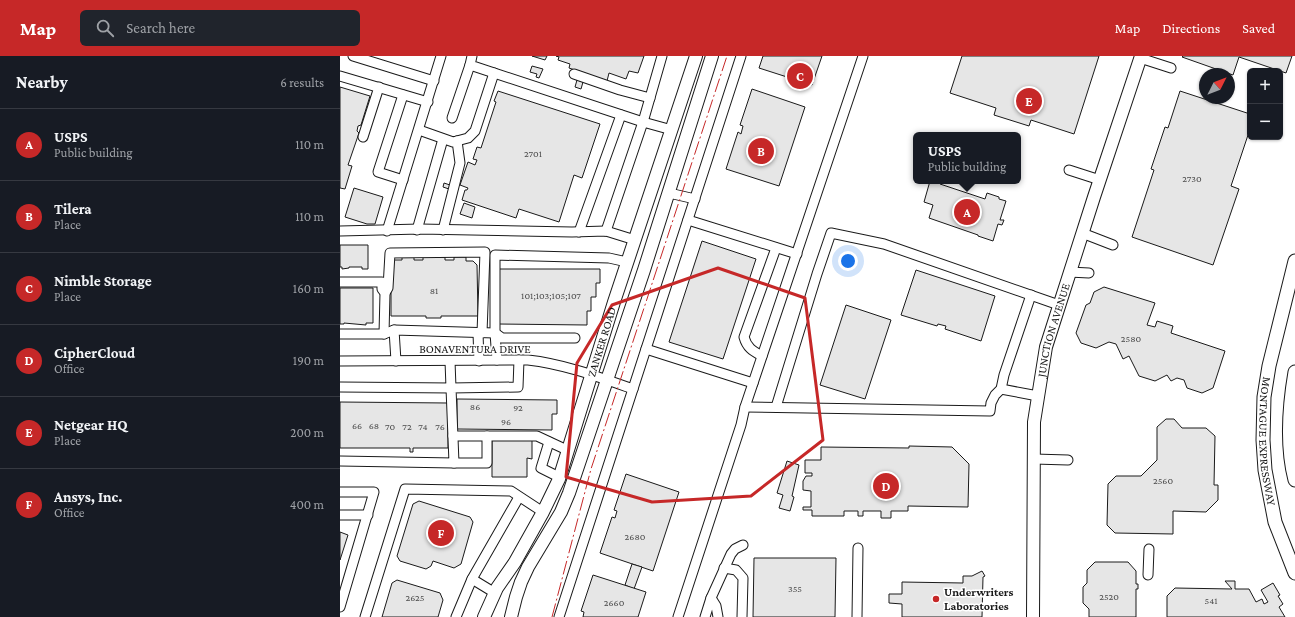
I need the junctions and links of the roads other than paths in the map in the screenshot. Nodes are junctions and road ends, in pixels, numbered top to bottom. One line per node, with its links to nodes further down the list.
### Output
1 (353, 56): 15 (street)
2 (472, 56): 10 (street)
3 (662, 56): 18 (street)
4 (696, 56): 24 (main road, ZANKER ROAD)
5 (712, 56): 31 (main road, ZANKER ROAD)
6 (741, 56): 32 (street)
7 (863, 56): 44 (street)
8 (438, 57): 15 (street)
9 (1141, 57): 11 (street); 30 (main road, JUNCTION AVENUE)
10 (470, 65): 12 (street); 21 (street)
11 (1171, 68)
12 (494, 73): 20 (street); 27 (street)
13 (574, 74): 18 (street)
14 (340, 76): 16 (street)
15 (434, 81): 19 (street)
16 (378, 87): 17 (street); 25 (street)
17 (403, 95): 19 (street); 29 (street)
18 (650, 98): 22 (street)
19 (428, 102): 23 (street)
20 (621, 114): 22 (street); 39 (street)
21 (452, 118)
22 (643, 122): 24 (street); 36 (street)
23 (419, 130): 26 (street); 29 (street)
24 (672, 130): 41 (main road, ZANKER ROAD)
25 (363, 137)
26 (444, 139): 27 (street); 34 (street)
27 (457, 141): 35 (street)
28 (1069, 170): 30 (street)
29 (403, 180): 38 (street)
30 (1100, 180): 40 (main road, JUNCTION AVENUE)
31 (668, 193): 32 (street); 69 (main road, ZANKER ROAD)
32 (695, 199): 33 (street)
33 (688, 220): 43 (street); 59 (street)
34 (417, 230): 35 (street); 38 (street)
35 (443, 230): 39 (street)
36 (606, 230): 39 (street); 41 (street)
37 (340, 231): 38 (street)
38 (387, 231)
39 (579, 232)
40 (1082, 233): 42 (street); 47 (main road, JUNCTION AVENUE)
41 (635, 240): 46 (main road, ZANKER ROAD)
42 (1113, 245)
43 (776, 248): 44 (street); 60 (street)
44 (797, 254): 60 (street)
45 (1295, 261): 97 (highway, MONTAGUE EXPRESSWAY)
46 (627, 262): 55 (street); 68 (main road, ZANKER ROAD)
47 (1069, 272): 48 (street); 52 (main road, JUNCTION AVENUE)
48 (1089, 273)
49 (340, 282): 50 (street)
50 (385, 292): 54 (street); 57 (street)
51 (1031, 295): 52 (street); 74 (street); 77 (street)
52 (1059, 305): 75 (main road, JUNCTION AVENUE)
53 (394, 330): 54 (street); 57 (street); 64 (street)
54 (480, 333): 55 (street); 66 (street)
55 (495, 333): 58 (street); 62 (street)
56 (340, 334): 57 (street)
57 (384, 334)
58 (575, 338)
59 (646, 349): 70 (street); 73 (street)
60 (762, 356): 70 (street)
61 (340, 360): 64 (street, BONAVENTURA DRIVE)
62 (497, 360): 63 (street, BONAVENTURA DRIVE); 66 (street, BONAVENTURA DRIVE)
63 (519, 360): 68 (street, BONAVENTURA DRIVE); 72 (street)
64 (396, 361): 65 (street, BONAVENTURA DRIVE)
65 (450, 361): 66 (street, BONAVENTURA DRIVE); 72 (street)
66 (479, 361)
67 (1295, 372): 87 (highway, MONTAGUE EXPRESSWAY)
68 (591, 375): 69 (street, BONAVENTURA DRIVE); 81 (main road, ZANKER ROAD)
69 (606, 380): 73 (street, BONAVENTURA DRIVE); 106 (main road, ZANKER ROAD)
70 (753, 383): 76 (street)
71 (340, 387): 72 (street)
72 (451, 388): 78 (street)
73 (633, 389): 107 (street)
74 (1001, 389): 75 (street); 77 (street)
75 (1038, 396): 82 (main road, JUNCTION AVENUE)
76 (745, 407): 77 (street); 108 (street)
77 (776, 407)
78 (453, 436): 79 (street); 85 (street)
79 (487, 436): 80 (street); 85 (street)
80 (549, 442): 81 (street); 86 (street)
81 (567, 450): 86 (main road, ZANKER ROAD)
82 (1034, 459): 83 (street); 113 (main road, JUNCTION AVENUE)
83 (1068, 460)
84 (340, 461): 85 (street)
85 (454, 462)
86 (560, 477): 90 (main road, ZANKER ROAD)
87 (1295, 480)
88 (340, 492): 92 (street)
89 (519, 497): 90 (street); 99 (street); 103 (street)
90 (543, 512): 100 (main road, ZANKER ROAD)
91 (340, 515): 92 (street)
92 (368, 515): 102 (street)
93 (743, 545): 96 (street)
94 (858, 548): 112 (street)
95 (1149, 548): 98 (street)
96 (724, 568): 101 (street); 111 (street)
97 (1295, 573)
98 (1148, 575)
99 (472, 579): 100 (street); 104 (street)
100 (495, 593): 105 (main road, ZANKER ROAD)
101 (711, 598): 109 (street); 110 (street)
102 (340, 607)
103 (365, 617)
104 (456, 617)
105 (484, 617)
106 (511, 617)
107 (559, 617)
108 (678, 617)
109 (705, 617)
110 (718, 617)
111 (742, 617)
112 (857, 617)
113 (1034, 617)

